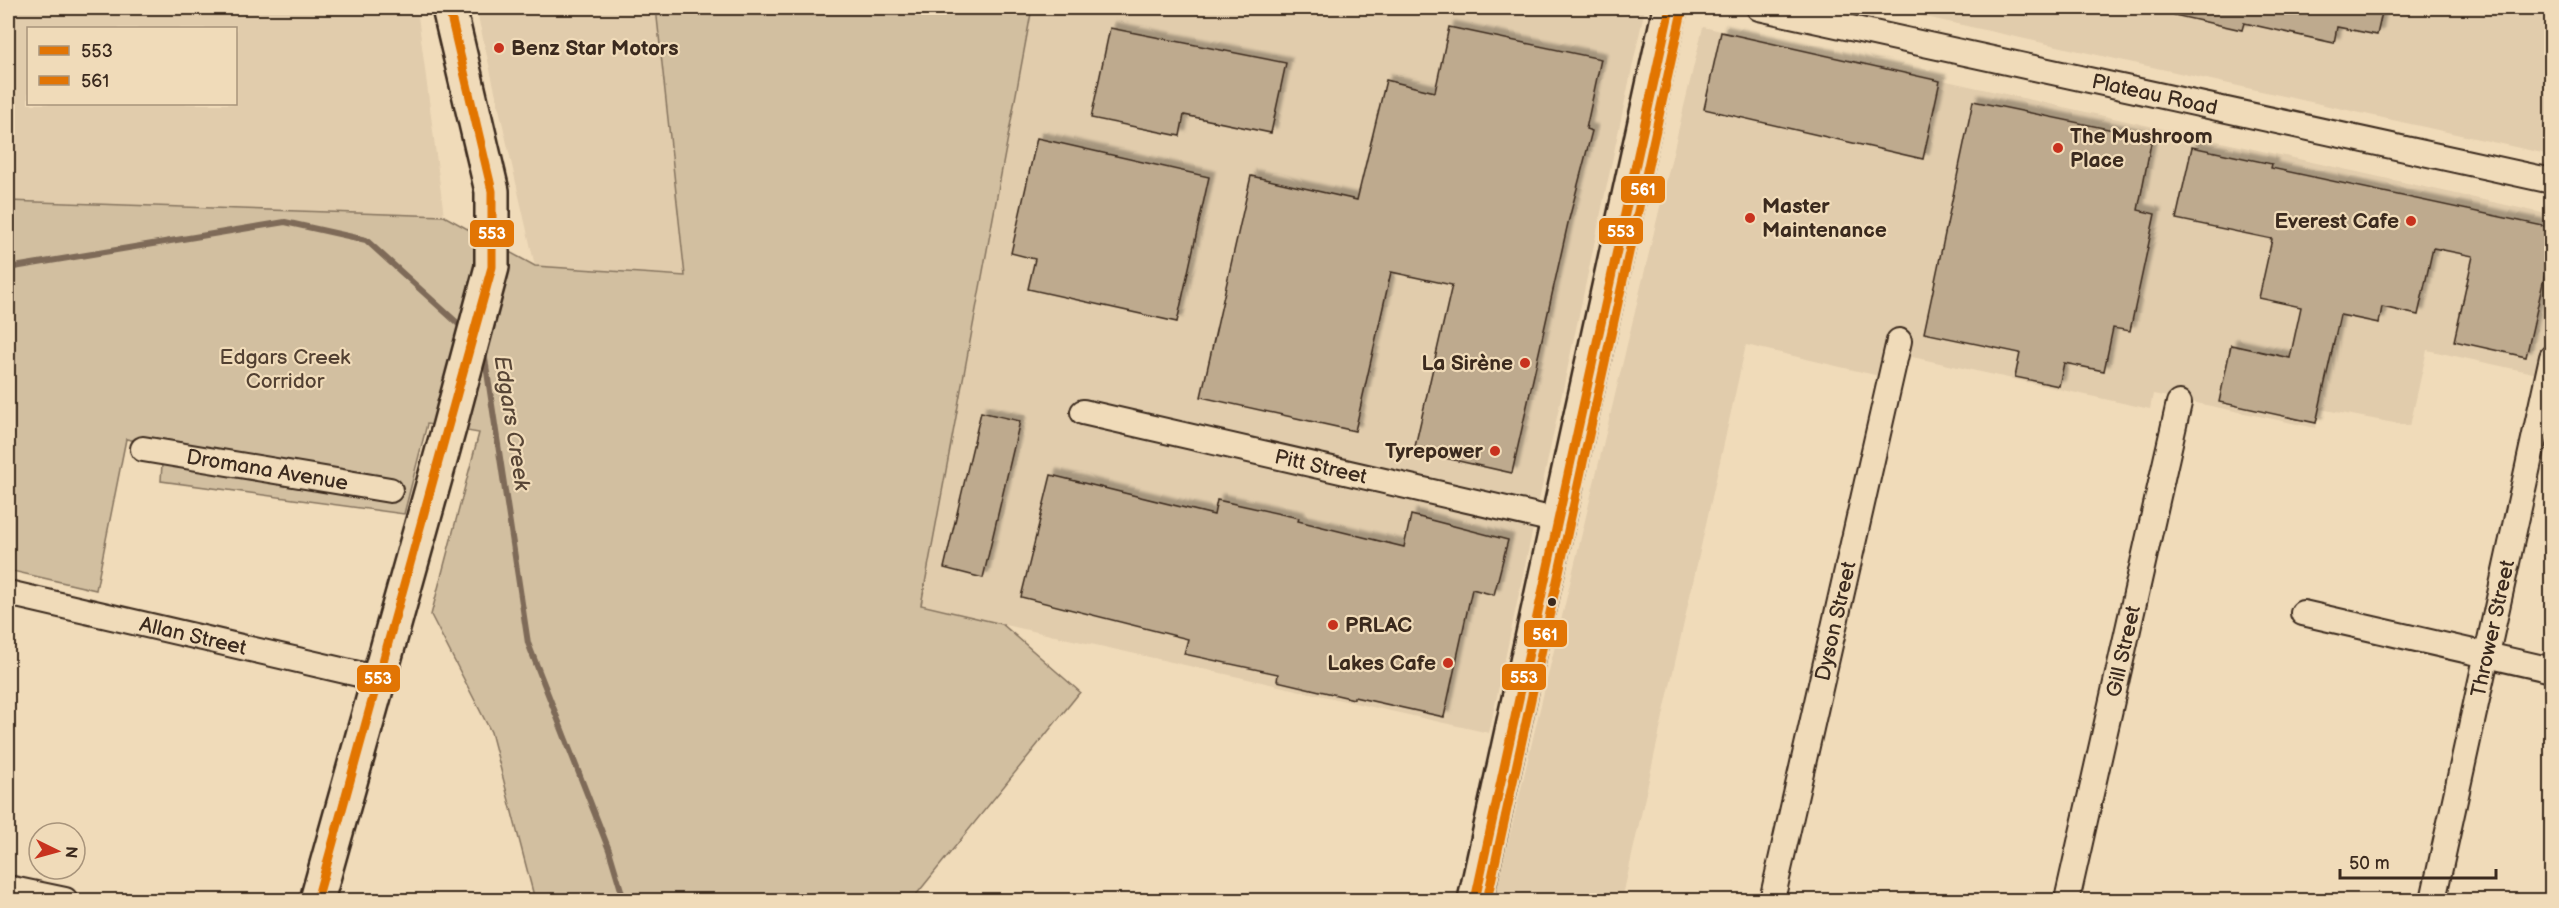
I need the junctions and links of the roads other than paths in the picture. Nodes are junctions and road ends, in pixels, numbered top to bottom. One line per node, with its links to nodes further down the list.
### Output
1 (449, 8): 16 (street)
2 (1670, 8): 11 (street)
3 (1760, 8): 4 (street, Plateau Road)
4 (2552, 181)
5 (1899, 342): 21 (street, Dyson Street)
6 (2552, 357): 14 (street, Thrower Street)
7 (2179, 403): 22 (street, Gill Street)
8 (1083, 412): 11 (street, Pitt Street)
9 (143, 449): 10 (street, Dromana Avenue)
10 (390, 490)
11 (1559, 520): 20 (street)
12 (8, 593): 16 (street, Allan Street)
13 (2303, 613): 14 (street)
14 (2485, 656): 15 (street); 23 (street, Thrower Street)
15 (2552, 670)
16 (380, 679): 19 (street)
17 (8, 888): 18 (street)
18 (65, 900)
19 (317, 900)
20 (1475, 900)
21 (1772, 900)
22 (2067, 900)
23 (2433, 900)

